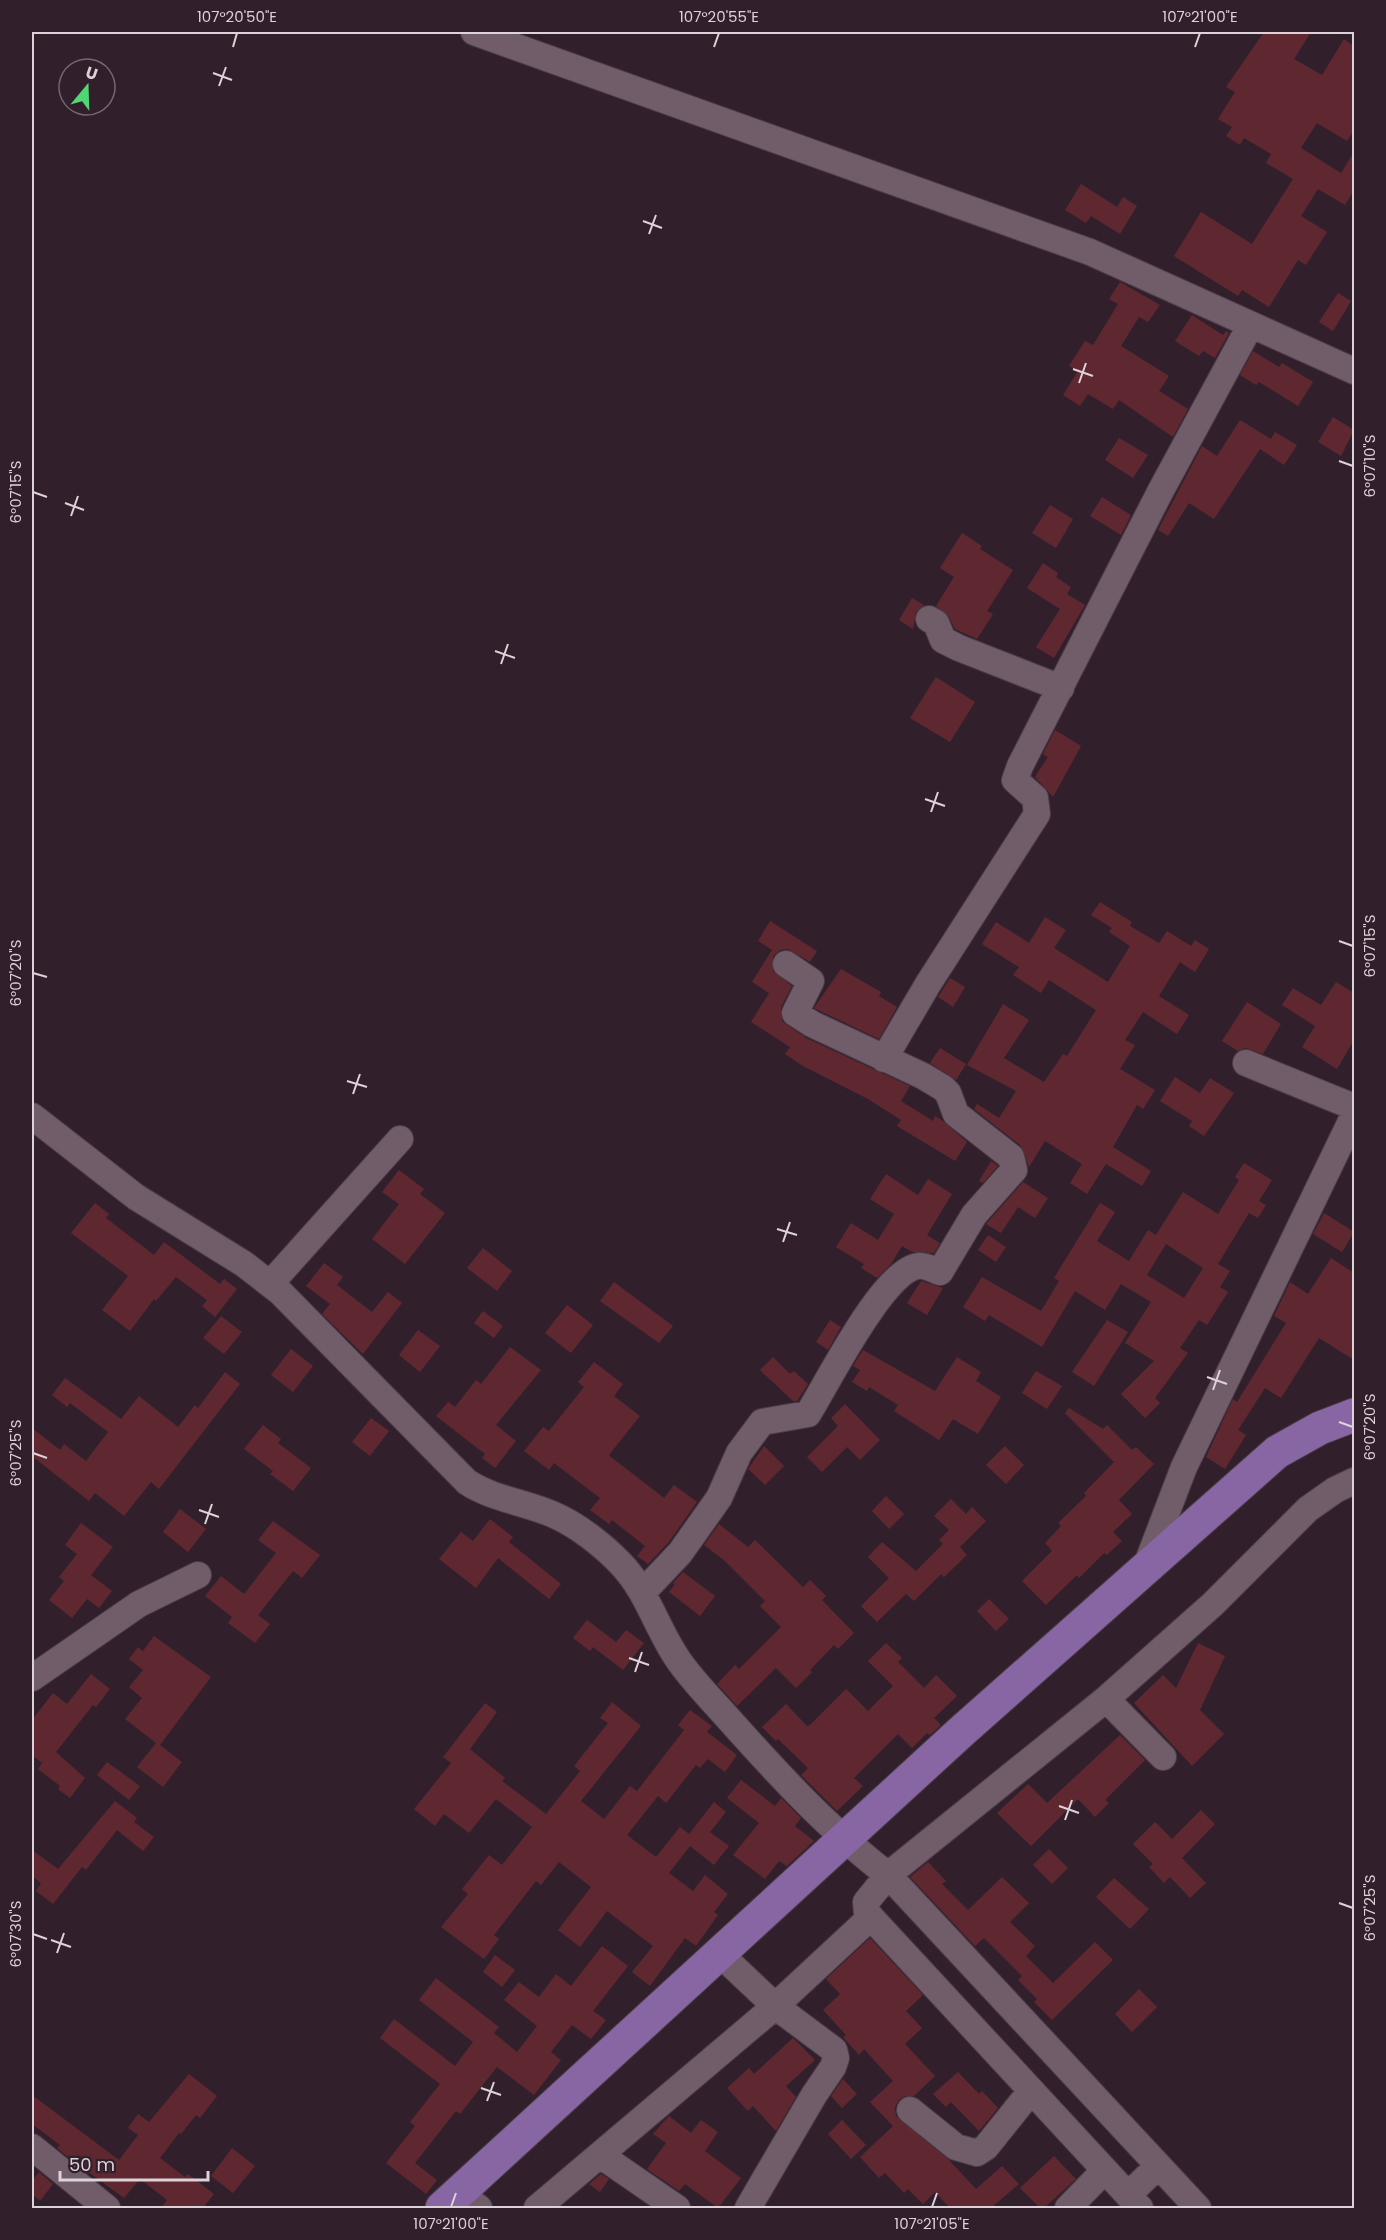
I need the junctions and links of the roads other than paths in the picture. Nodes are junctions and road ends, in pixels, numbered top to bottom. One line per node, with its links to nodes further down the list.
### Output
1 (474, 32): 2 (street)
2 (1250, 326): 3 (street); 5 (street)
3 (1354, 371)
4 (929, 619): 5 (street)
5 (1060, 688): 7 (street)
6 (786, 964): 7 (street)
7 (884, 1059): 18 (street)
8 (1246, 1063): 9 (street)
9 (1354, 1107)
10 (1354, 1115): 16 (street)
11 (32, 1116): 13 (street)
12 (400, 1139): 13 (street)
13 (270, 1284): 18 (street)
14 (1354, 1415): 16 (main road)
15 (1354, 1481): 20 (street)
16 (1144, 1569): 22 (main road)
17 (198, 1575): 19 (street)
18 (643, 1592): 22 (street)
19 (32, 1678)
20 (1106, 1699): 21 (street); 23 (street)
21 (1163, 1757)
22 (847, 1840): 23 (street); 24 (main road)
23 (876, 1890): 25 (street); 26 (street); 30 (street)
24 (727, 1961): 25 (street); 32 (main road)
25 (771, 2002): 29 (street); 37 (street)
26 (1031, 2091): 27 (street); 31 (street)
27 (910, 2110)
28 (32, 2147): 34 (street)
29 (600, 2155): 35 (street); 36 (street)
30 (1158, 2166): 33 (street); 39 (street)
31 (1105, 2170): 33 (street); 38 (street)
32 (462, 2202)
33 (1134, 2202)
34 (107, 2208)
35 (537, 2208)
36 (677, 2208)
37 (748, 2208)
38 (1068, 2208)
39 (1198, 2208)

